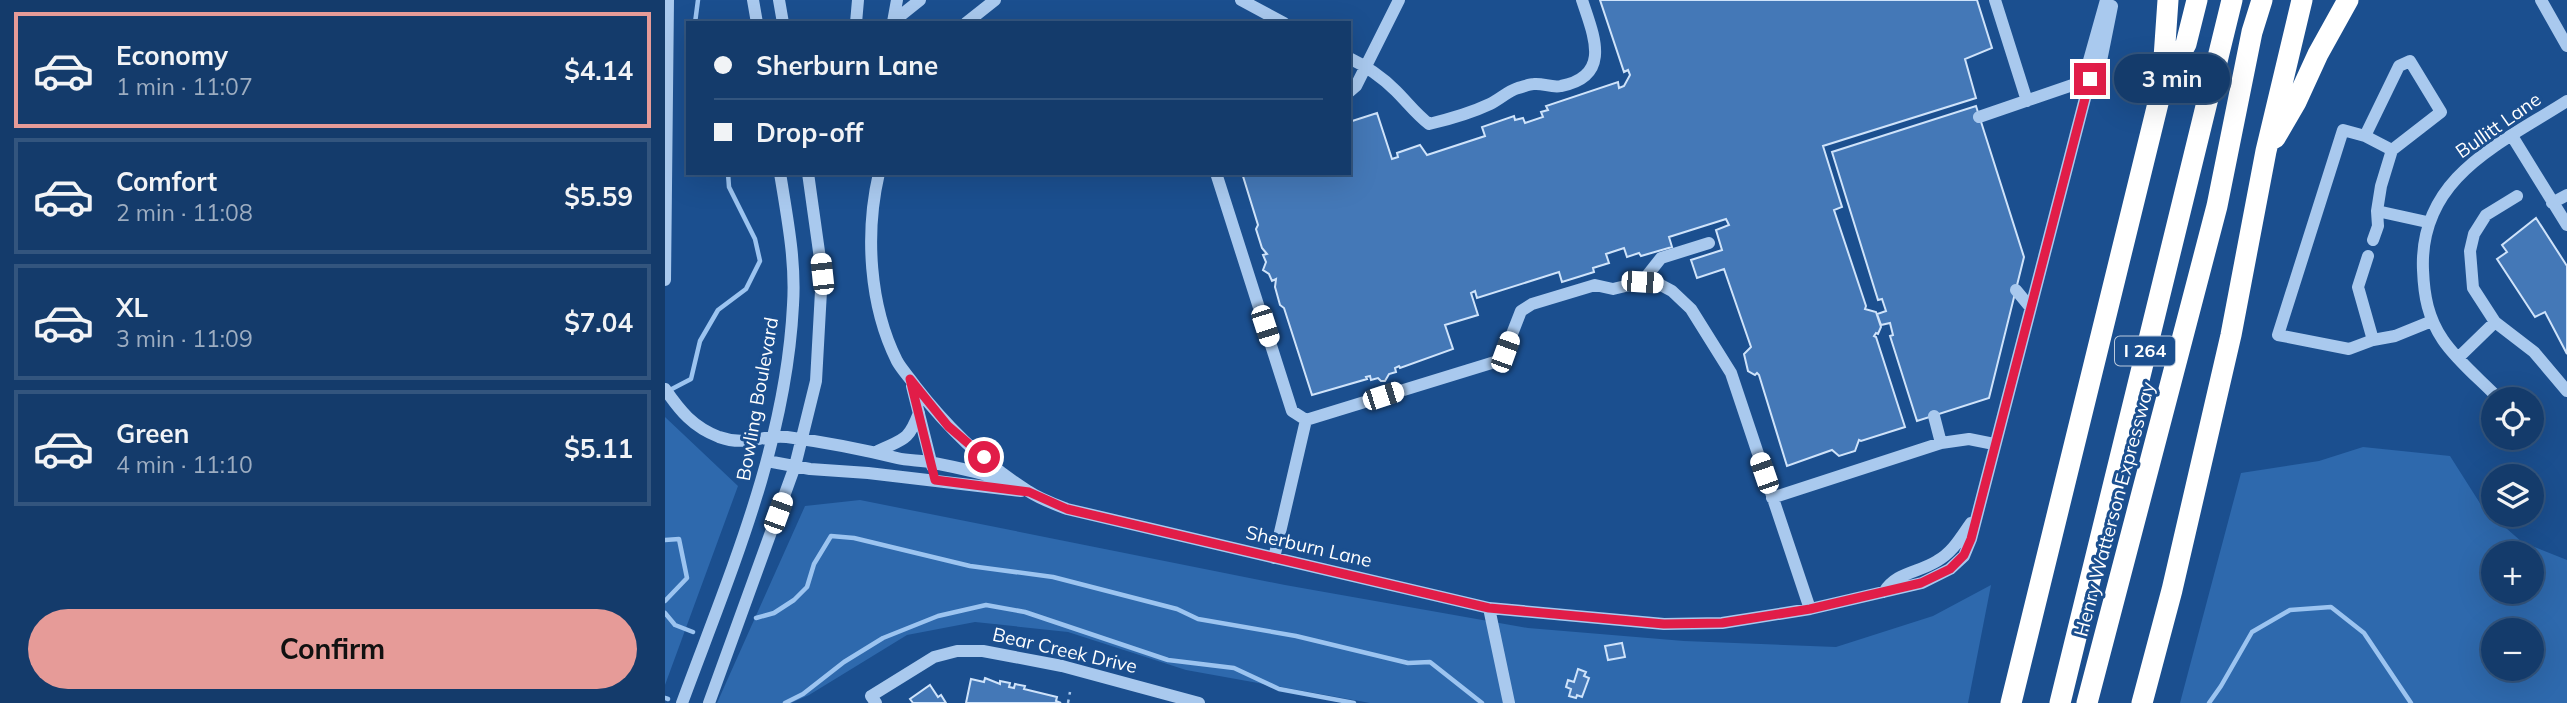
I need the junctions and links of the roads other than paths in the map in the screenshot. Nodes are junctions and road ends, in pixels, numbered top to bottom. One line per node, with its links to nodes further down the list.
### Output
1 (668, 0): 41 (street)
2 (753, 0): 21 (street)
3 (779, 0): 22 (street)
4 (858, 0): 23 (street)
5 (897, 0): 24 (street)
6 (920, 0): 25 (street)
7 (995, 0): 26 (street)
8 (1241, 0): 27 (street)
9 (1399, 0): 31 (street)
10 (1582, 0): 31 (street)
11 (1995, 0): 35 (street)
12 (2106, 0): 32 (street)
13 (2113, 0): 32 (street)
14 (2168, 0): 33 (highway)
15 (2197, 0): 33 (highway)
16 (2232, 0): 93 (highway, Henry Watterson Expressway / I 264)
17 (2262, 0): 94 (highway, Henry Watterson Expressway / I 264)
18 (2302, 0): 42 (highway)
19 (2348, 0): 42 (highway)
20 (2541, 0): 28 (street)
21 (757, 21)
22 (783, 21)
23 (856, 21)
24 (895, 21)
25 (896, 21)
26 (969, 21)
27 (1280, 21)
28 (2562, 27): 29 (street)
29 (2567, 46)
30 (1351, 59): 31 (street)
31 (1366, 66): 34 (street)
32 (2090, 79): 35 (street); 60 (street)
33 (2162, 87): 88 (highway)
34 (1351, 90)
35 (2027, 101): 37 (street)
36 (2567, 101): 39 (street, Bullitt Lane)
37 (1979, 117)
38 (2365, 136): 40 (street); 40 (street); 63 (street)
39 (2511, 136): 49 (street); 51 (street, Bullitt Lane)
40 (2392, 150): 50 (street)
41 (666, 151): 53 (street)
42 (2266, 151): 95 (highway)
43 (780, 175): 72 (street, Bowling Boulevard)
44 (808, 175): 73 (street)
45 (879, 175): 65 (street, Sherburn Lane)
46 (1217, 175): 71 (street)
47 (2567, 195): 49 (street)
48 (2517, 196): 62 (street)
49 (2552, 203): 52 (street)
50 (2377, 211): 51 (street); 54 (street)
51 (2427, 222): 61 (street, Bullitt Lane)
52 (2567, 225)
53 (666, 235): 57 (street)
54 (2374, 240)
55 (1709, 243): 58 (street)
56 (2368, 256): 63 (street)
57 (665, 280)
58 (1642, 282): 71 (street); 83 (street)
59 (2016, 290): 60 (street)
60 (2030, 307): 76 (street)
61 (2432, 321): 63 (street); 64 (street, Bullitt Lane)
62 (2495, 322): 64 (street); 68 (street)
63 (2373, 340)
64 (2459, 357): 66 (street, Bullitt Lane)
65 (910, 379): 69 (street, Sherburn Lane); 82 (street, Sherburn Lane)
66 (2488, 387)
67 (665, 389): 74 (street)
68 (2567, 391)
69 (919, 412): 77 (street); 79 (street, Sherburn Lane)
70 (1934, 416): 75 (street)
71 (1306, 420): 84 (street)
72 (773, 435): 73 (street, Sherburn Lane); 74 (street); 78 (street, Bowling Boulevard)
73 (801, 439): 77 (street, Sherburn Lane); 80 (street)
74 (749, 442): 78 (street)
75 (1941, 443): 76 (street); 83 (street)
76 (1994, 444): 86 (street, Sherburn Lane)
77 (877, 451): 79 (street, Sherburn Lane)
78 (767, 461): 80 (street, Sherburn Lane); 89 (street, Bowling Boulevard)
79 (930, 462): 81 (street, Sherburn Lane); 82 (street, Sherburn Lane)
80 (795, 466): 81 (street, Sherburn Lane); 90 (street)
81 (935, 480): 82 (street, Sherburn Lane)
82 (1024, 488): 84 (street, Sherburn Lane)
83 (1773, 498): 86 (street)
84 (1274, 558): 85 (street, Sherburn Lane)
85 (1489, 608): 86 (street, Sherburn Lane); 87 (street)
86 (1810, 609)
87 (1509, 701)
88 (2012, 701)
89 (682, 703)
90 (709, 703)
91 (876, 703): 92 (street, Bear Creek Drive)
92 (1199, 703)
93 (2060, 703)
94 (2087, 703)
95 (2142, 703)

